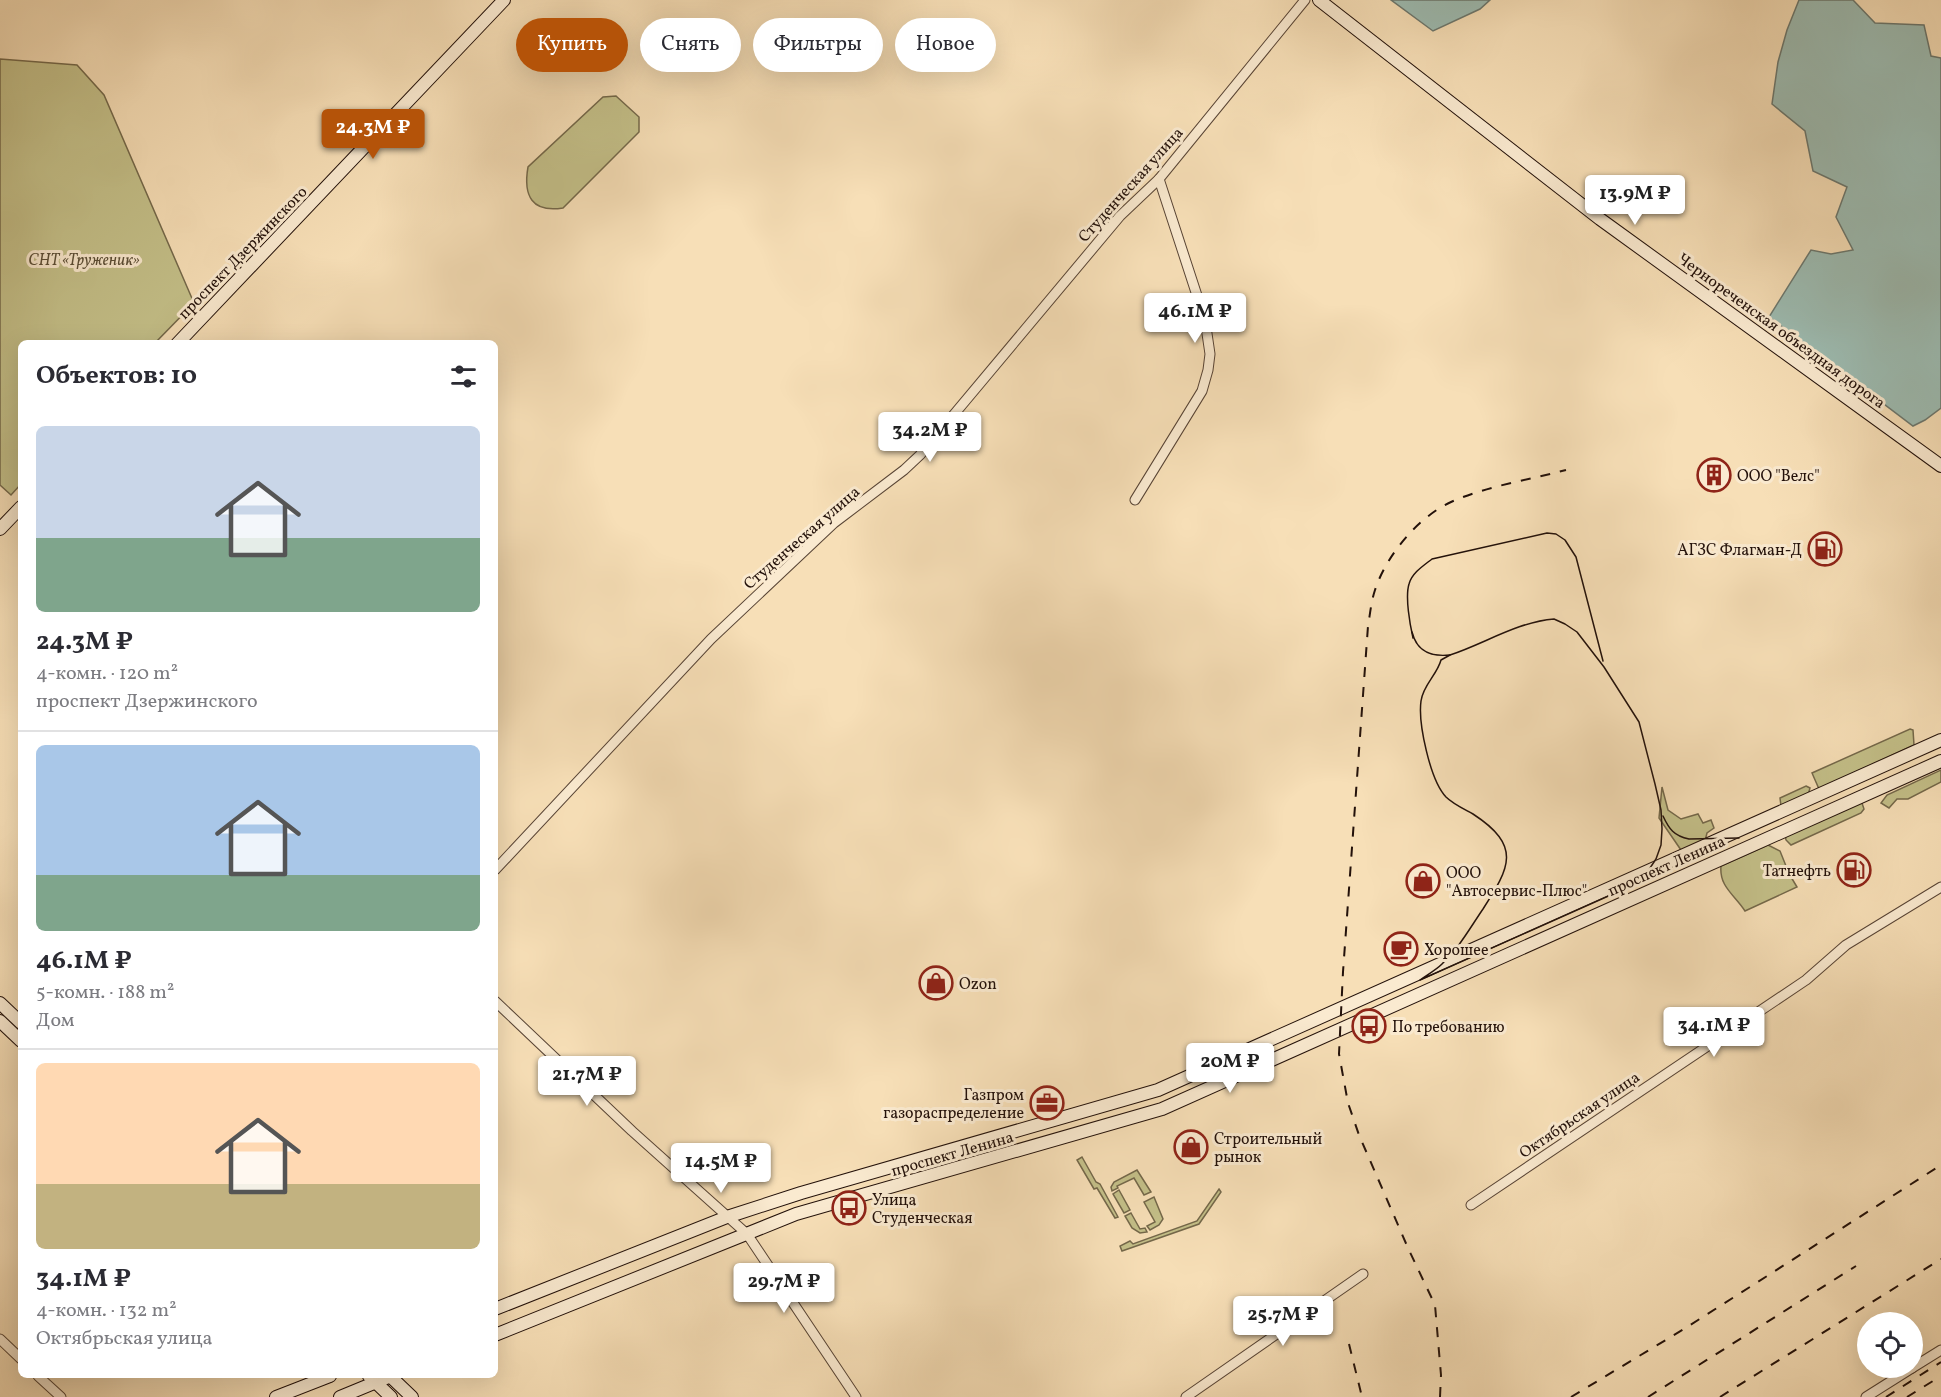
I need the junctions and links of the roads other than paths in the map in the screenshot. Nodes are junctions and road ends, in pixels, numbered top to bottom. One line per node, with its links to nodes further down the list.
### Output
1 (504, 0): 5 (main road, проспект Дзержинского)
2 (1305, 0): 4 (street, Студенческая улица)
3 (1319, 0): 6 (main road, Чернореченская объездная дорога)
4 (1159, 179): 7 (street); 12 (street, Студенческая улица)
5 (181, 340)
6 (1941, 466)
7 (1135, 500)
8 (18, 510): 9 (main road)
9 (2, 525)
10 (1941, 740): 20 (main road, проспект Ленина)
11 (1941, 761): 21 (main road, проспект Ленина)
12 (498, 867)
13 (1941, 887): 19 (street, Октябрьская улица)
14 (0, 1003): 16 (main road)
15 (498, 1004): 20 (street)
16 (18, 1020)
17 (0, 1022): 18 (main road)
18 (18, 1038)
19 (1471, 1205)
20 (727, 1217): 21 (street); 23 (main road, проспект Ленина)
21 (747, 1234): 24 (main road, проспект Ленина); 39 (street)
22 (1363, 1274): 40 (street)
23 (498, 1308)
24 (498, 1334)
25 (0, 1339): 27 (street)
26 (1941, 1350): 28 (street)
27 (18, 1356)
28 (1923, 1361)
29 (40, 1378): 34 (street)
30 (325, 1378): 35 (main road)
31 (393, 1378): 38 (main road)
32 (1896, 1378): 41 (street)
33 (373, 1379): 36 (main road); 37 (main road)
34 (61, 1397)
35 (276, 1397)
36 (340, 1397)
37 (391, 1397)
38 (412, 1397)
39 (856, 1397)
40 (1186, 1397)
41 (1866, 1397)

